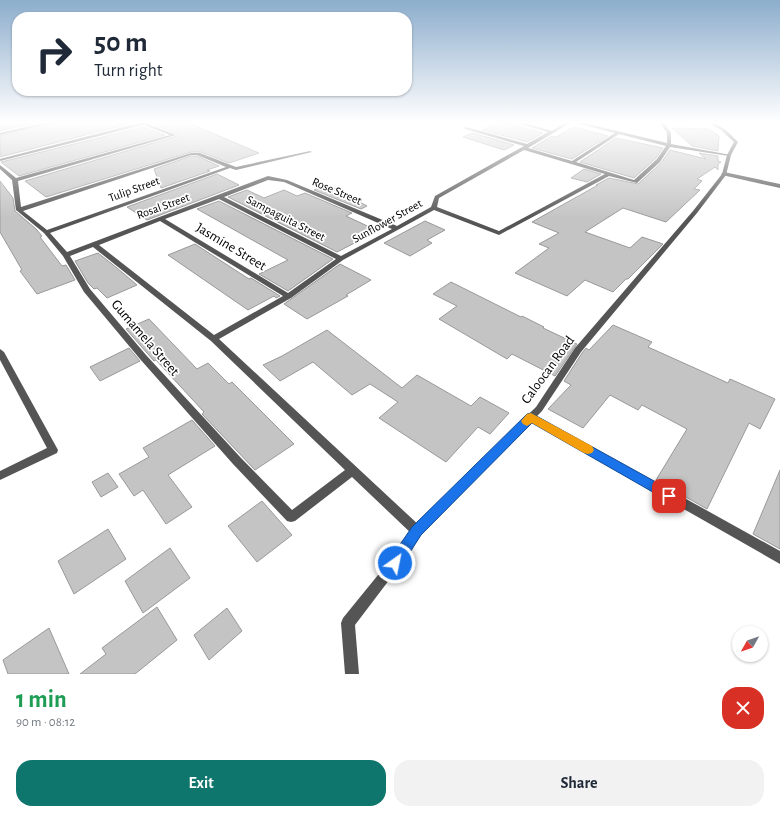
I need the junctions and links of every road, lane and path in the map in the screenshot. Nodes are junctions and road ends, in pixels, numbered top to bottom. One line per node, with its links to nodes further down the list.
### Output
1 (22, 154): 12 (street)
2 (105, 154): 19 (street)
3 (190, 154): 23 (street)
4 (199, 154): 15 (street)
5 (299, 154): 15 (street)
6 (513, 154): 22 (street, Sunflower Street)
7 (547, 154): 13 (street)
8 (585, 154): 13 (street)
9 (664, 154): 16 (street)
10 (726, 154): 11 (street)
11 (729, 155): 17 (street, Caloocan Road)
12 (0, 160)
13 (572, 163): 16 (street)
14 (0, 166): 19 (street)
15 (229, 167): 26 (street, Tulip Street)
16 (610, 174): 22 (street)
17 (724, 174): 20 (street); 33 (street, Caloocan Road)
18 (268, 178): 21 (street, Rosal Street); 25 (street, Rose Street)
19 (15, 180): 23 (street)
20 (780, 186)
21 (220, 197): 24 (street, Rosal Street); 29 (street, Sampaguita Street)
22 (434, 208): 25 (street, Sunflower Street)
23 (19, 210): 26 (street, Gumamela Street)
24 (161, 219): 27 (street, Rosal Street); 30 (street, Jasmine Street)
25 (396, 228): 29 (street, Sunflower Street)
26 (46, 232): 28 (street, Gumamela Street)
27 (94, 244): 28 (street, Rosal Street); 31 (street)
28 (66, 254): 34 (street, Gumamela Street)
29 (341, 259): 30 (street, Sunflower Street)
30 (288, 296): 31 (street, Sunflower Street)
31 (214, 339): 34 (street)
32 (0, 352): 35 (street)
33 (531, 417): 36 (street, Caloocan Road); 37 (street)
34 (353, 470): 36 (street)
35 (0, 476)
36 (417, 531): 38 (street, Caloocan Road)
37 (780, 558)
38 (352, 674)

